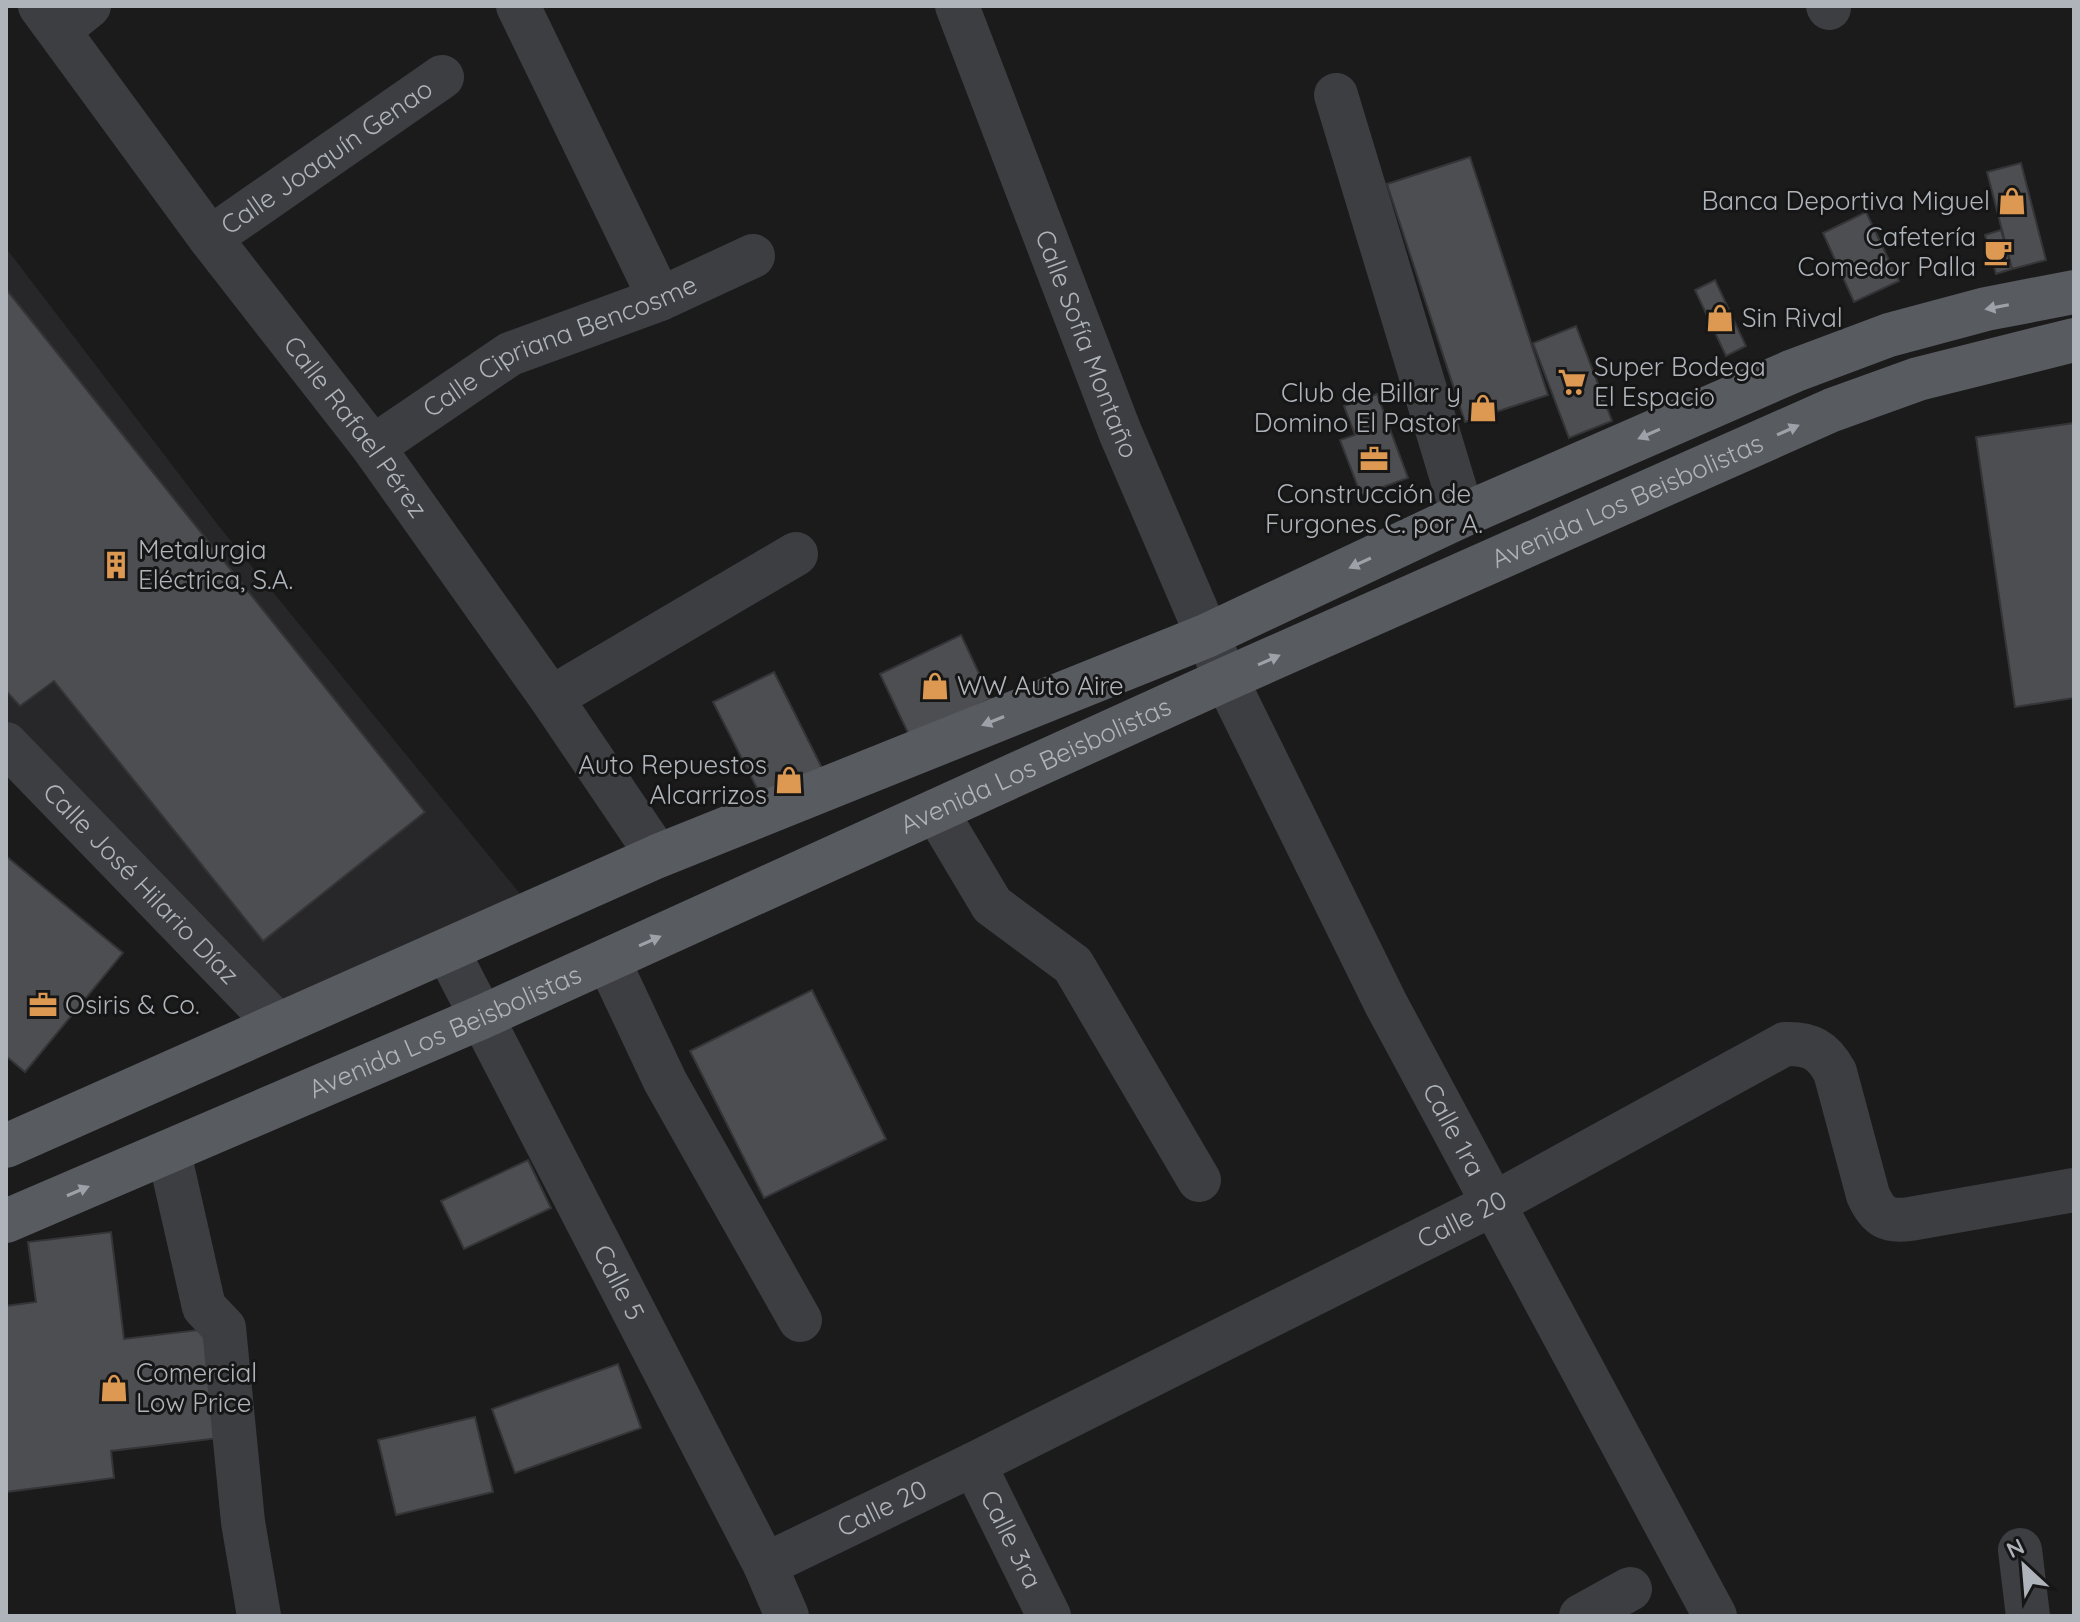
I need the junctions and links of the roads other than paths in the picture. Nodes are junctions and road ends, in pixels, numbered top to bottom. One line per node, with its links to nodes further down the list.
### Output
1 (518, 6): 9 (street)
2 (957, 6): 14 (street, Calle Sofía Montaño)
3 (63, 14): 6 (street, Calle Rafael Pérez)
4 (442, 77): 6 (street, Calle Joaquín Genao)
5 (1336, 95): 12 (street)
6 (210, 238): 11 (street, Calle Rafael Pérez)
7 (753, 256): 9 (street, Calle Cipriana Bencosme)
8 (2074, 292): 12 (main road, Avenida Los Beisbolistas, one-way to 12)
9 (660, 299): 11 (street, Calle Cipriana Bencosme)
10 (2074, 340): 15 (main road, Avenida Los Beisbolistas, one-way to 10)
11 (373, 447): 16 (street, Calle Rafael Pérez)
12 (1463, 515): 14 (main road, Avenida Los Beisbolistas, one-way to 14)
13 (796, 554): 16 (street)
14 (1206, 636): 15 (street, Calle Sofía Montaño); 20 (main road, Avenida Los Beisbolistas, one-way to 20)
15 (1226, 679): 19 (main road, Avenida Los Beisbolistas); 29 (street, Calle 1ra)
16 (551, 698): 20 (street, Calle Rafael Pérez)
17 (6, 744): 18 (street, Calle José Hilario Díaz)
18 (23, 789): 24 (street, Calle José Hilario Díaz)
19 (936, 811): 22 (main road, Avenida Los Beisbolistas, one-way to 19); 27 (street)
20 (658, 856): 21 (main road, Avenida Los Beisbolistas)
21 (448, 952): 23 (street, Calle 5); 24 (main road, Avenida Los Beisbolistas)
22 (608, 960): 23 (main road, Avenida Los Beisbolistas); 31 (street)
23 (482, 1017): 26 (main road, Avenida Los Beisbolistas); 34 (street, Calle 5)
24 (277, 1024): 25 (main road, Avenida Los Beisbolistas)
25 (6, 1146)
26 (169, 1153): 30 (main road, Avenida Los Beisbolistas, one-way to 26); 36 (street)
27 (1199, 1180)
28 (2074, 1190): 29 (street, Calle 20)
29 (1495, 1203): 32 (street, Calle 20); 40 (street, Calle 1ra)
30 (6, 1221)
31 (800, 1320)
32 (974, 1464): 34 (street, Calle 20); 38 (street, Calle 3ra)
33 (2020, 1550): 41 (street)
34 (765, 1565): 37 (street, Calle 5)
35 (1630, 1589): 39 (street)
36 (259, 1616)
37 (787, 1616)
38 (1049, 1616)
39 (1581, 1616)
40 (1715, 1616)
41 (2028, 1616)

